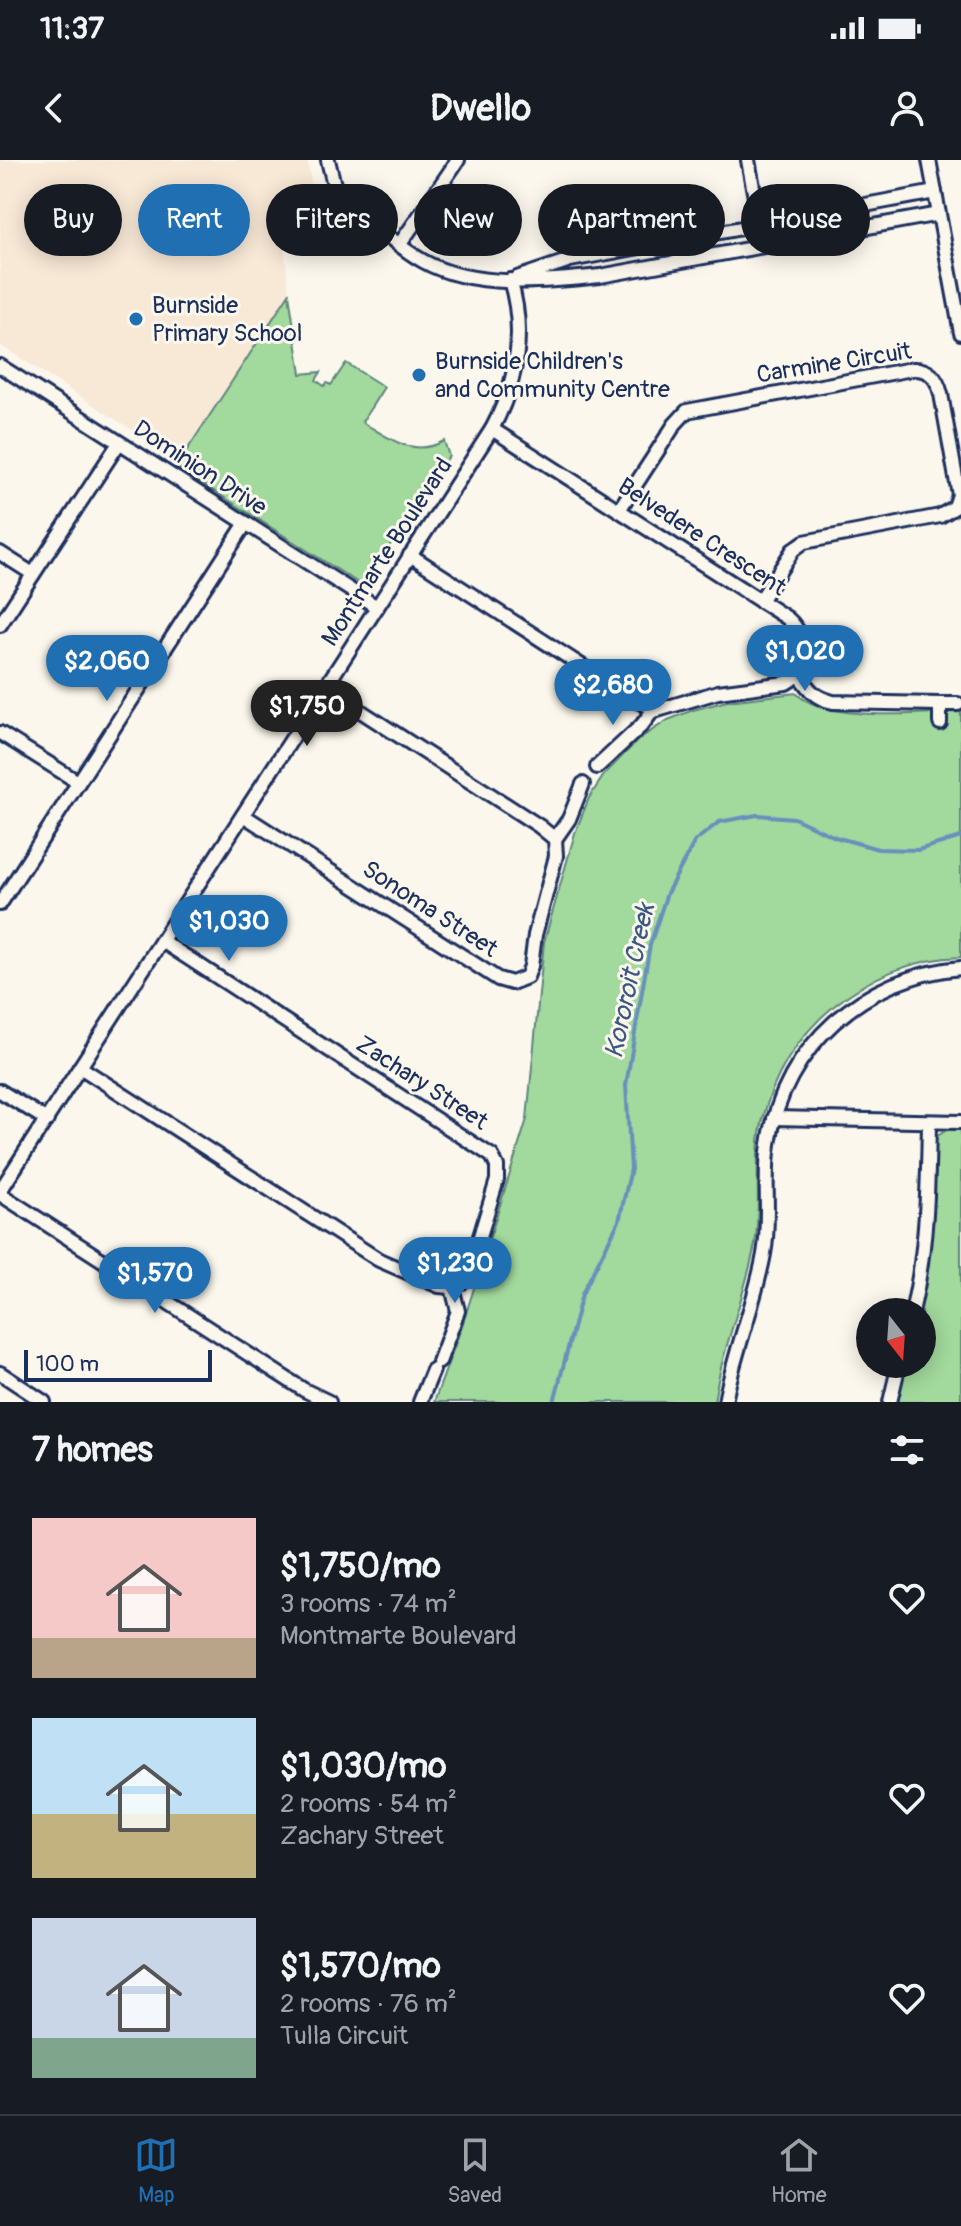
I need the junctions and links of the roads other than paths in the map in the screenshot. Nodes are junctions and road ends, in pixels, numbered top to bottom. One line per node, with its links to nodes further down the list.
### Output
1 (328, 160): 11 (street)
2 (458, 160): 11 (street)
3 (748, 160): 5 (street)
4 (929, 160): 6 (street)
5 (752, 184)
6 (935, 192): 7 (street); 8 (street)
7 (870, 204)
8 (939, 214): 9 (street); 14 (street)
9 (870, 226)
10 (741, 228): 13 (street)
11 (400, 244): 13 (street)
12 (741, 249): 13 (street)
13 (510, 280): 16 (street, Montmarte Boulevard)
14 (961, 333)
15 (0, 366): 17 (street, Dominion Drive)
16 (492, 429): 18 (street, Belvedere Crescent); 21 (street, Montmarte Boulevard)
17 (119, 443): 19 (street, Dominion Drive); 22 (street)
18 (619, 510): 23 (street, Belvedere Crescent); 23 (street, Carmine Circuit)
19 (246, 523): 24 (street, Dominion Drive); 34 (street)
20 (0, 553): 22 (street)
21 (410, 555): 24 (street, Montmarte Boulevard); 30 (street)
22 (33, 574): 25 (street)
23 (760, 601): 26 (street, Belvedere Crescent)
24 (377, 607): 27 (street, Montmarte Boulevard)
25 (0, 625)
26 (799, 675): 28 (street); 30 (street)
27 (325, 688): 36 (street, Montmarte Boulevard); 37 (street)
28 (940, 704): 29 (street); 31 (street)
29 (958, 704)
30 (654, 709): 33 (street)
31 (940, 723)
32 (0, 733): 34 (street)
33 (597, 767)
34 (78, 782): 38 (street)
35 (583, 784): 37 (street)
36 (243, 815): 37 (street, Sonoma Street); 39 (street, Montmarte Boulevard)
37 (555, 839)
38 (0, 904)
39 (162, 941): 41 (street, Montmarte Boulevard); 48 (street, Zachary Street)
40 (961, 968): 43 (street)
41 (80, 1067): 44 (street, Montmarte Boulevard); 48 (street)
42 (0, 1091): 44 (street)
43 (774, 1118): 45 (street); 55 (street)
44 (47, 1120): 47 (street, Montmarte Boulevard)
45 (929, 1122): 46 (street); 49 (street)
46 (961, 1122)
47 (0, 1192): 53 (street)
48 (452, 1287): 54 (street)
49 (915, 1298)
50 (0, 1373): 52 (street)
51 (896, 1378): 56 (street)
52 (44, 1402)
53 (329, 1402)
54 (420, 1402)
55 (725, 1402)
56 (890, 1402)

